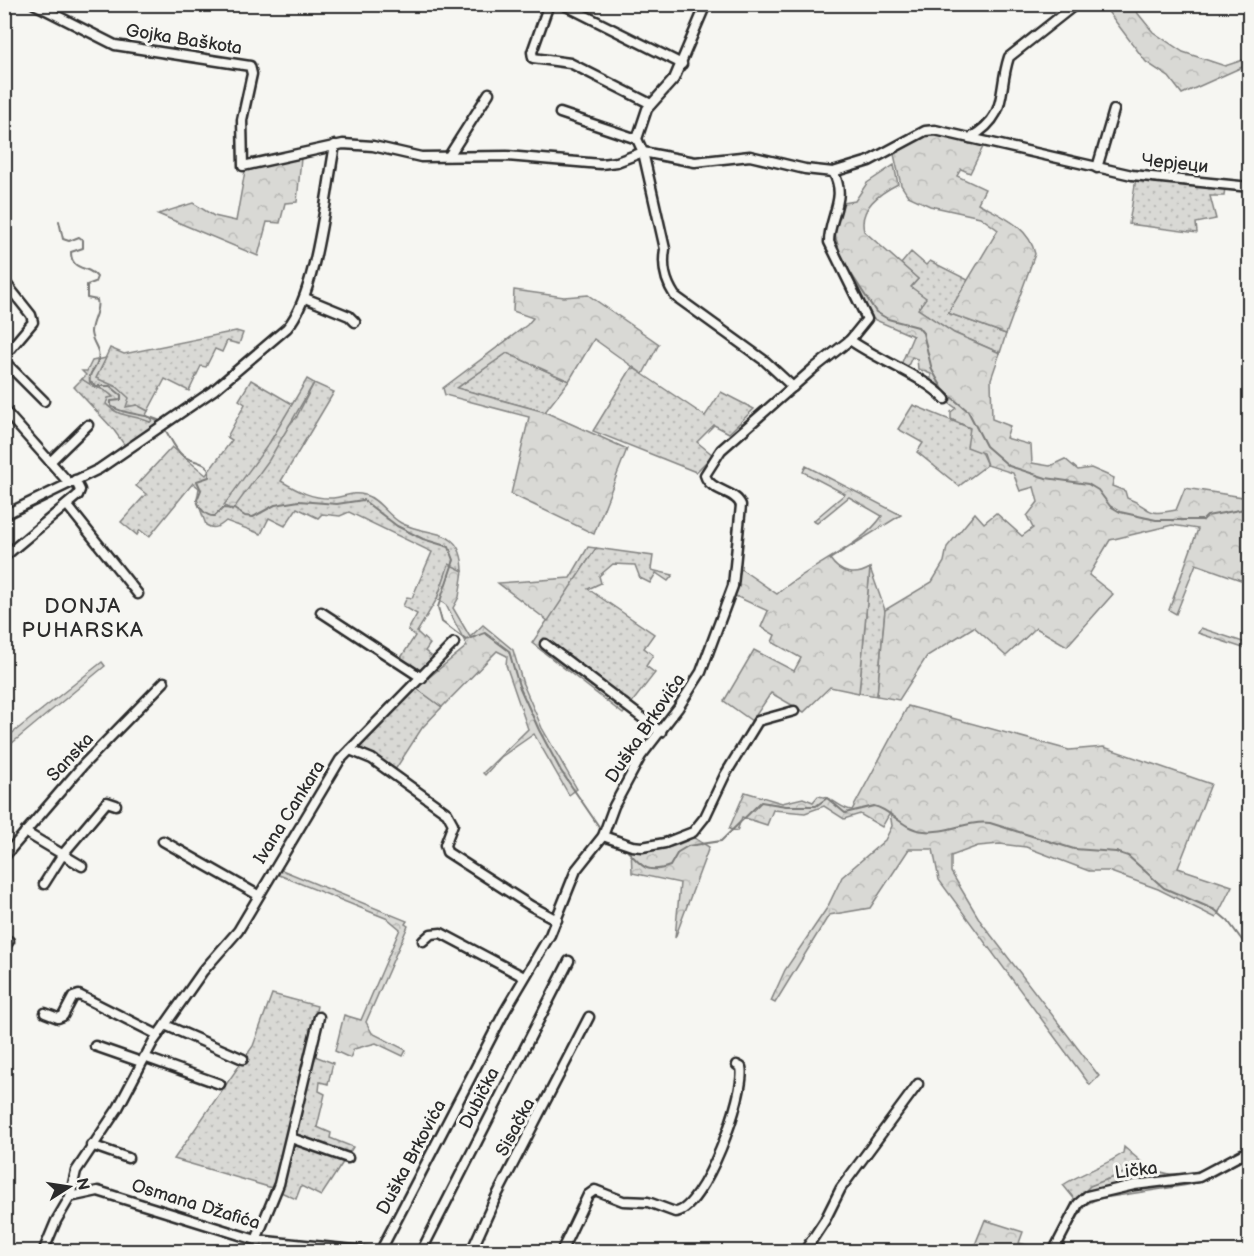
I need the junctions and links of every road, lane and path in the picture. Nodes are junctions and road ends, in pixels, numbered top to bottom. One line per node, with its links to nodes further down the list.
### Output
1 (34, 4): 13 (street, Gojka Baškota)
2 (549, 4): 8 (street)
3 (562, 4): 6 (street)
4 (706, 4): 6 (street)
5 (1076, 4): 11 (street)
6 (681, 64): 8 (street)
7 (489, 93): 15 (street)
8 (651, 104): 12 (street)
9 (1114, 110): 16 (street)
10 (560, 113): 12 (street)
11 (970, 138): 16 (street, Черјеци); 17 (street, Черјеци)
12 (636, 139): 14 (street)
13 (335, 145): 15 (street); 20 (street)
14 (643, 152): 15 (street); 17 (street); 24 (street)
15 (450, 156)
16 (1097, 168): 18 (street, Черјеци)
17 (833, 172): 22 (street, Duška Brkovića)
18 (1250, 187)
19 (4, 281): 23 (street)
20 (305, 298): 21 (street); 30 (street)
21 (355, 322)
22 (850, 340): 24 (street, Duška Brkovića); 25 (street)
23 (5, 353): 26 (street)
24 (793, 387): 41 (street, Duška Brkovića)
25 (945, 399)
26 (44, 401)
27 (4, 410): 29 (street)
28 (88, 425): 29 (street)
29 (50, 462): 30 (street)
30 (72, 481): 31 (street); 32 (street)
31 (67, 504): 33 (street); 34 (street)
32 (4, 515)
33 (4, 557)
34 (138, 594)
35 (321, 612): 38 (street)
36 (454, 643): 38 (street, Ivana Cankara)
37 (545, 644): 41 (street)
38 (422, 678): 42 (street, Ivana Cankara)
39 (164, 682): 44 (street, Sanska)
40 (794, 711): 45 (street)
41 (661, 732): 45 (street, Duška Brkovića)
42 (350, 750): 51 (street, Ivana Cankara); 52 (street)
43 (116, 805): 47 (street)
44 (24, 832): 47 (street); 48 (street, Sanska)
45 (603, 836): 52 (street, Duška Brkovića)
46 (163, 841): 51 (street)
47 (63, 854): 49 (street); 50 (street)
48 (4, 857)
49 (82, 866)
50 (44, 884)
51 (258, 895): 59 (street, Ivana Cankara)
52 (557, 920): 55 (street, Duška Brkovića)
53 (423, 941): 55 (street)
54 (568, 961): 77 (street, Dubička)
55 (524, 977): 76 (street, Duška Brkovića)
56 (45, 1013): 60 (street)
57 (319, 1017): 67 (street)
58 (589, 1017): 78 (street, Sisačka)
59 (165, 1025): 60 (street, Ivana Cankara); 63 (street)
60 (158, 1035): 62 (street, Ivana Cankara)
61 (96, 1046): 62 (street)
62 (142, 1059): 65 (street); 68 (street, Ivana Cankara)
63 (243, 1059)
64 (737, 1065): 79 (street)
65 (220, 1084)
66 (918, 1084): 80 (street)
67 (291, 1138): 71 (street); 73 (street)
68 (91, 1145): 70 (street); 72 (street, Ivana Cankara)
69 (1250, 1150): 81 (street, Lička)
70 (128, 1158)
71 (348, 1158)
72 (70, 1197): 73 (street, Osmana Džafića); 74 (street)
73 (256, 1240): 75 (street, Osmana Džafića)
74 (44, 1251)
75 (374, 1251)
76 (380, 1251)
77 (421, 1251)
78 (471, 1251)
79 (561, 1251)
80 (804, 1251)
81 (1053, 1251)

